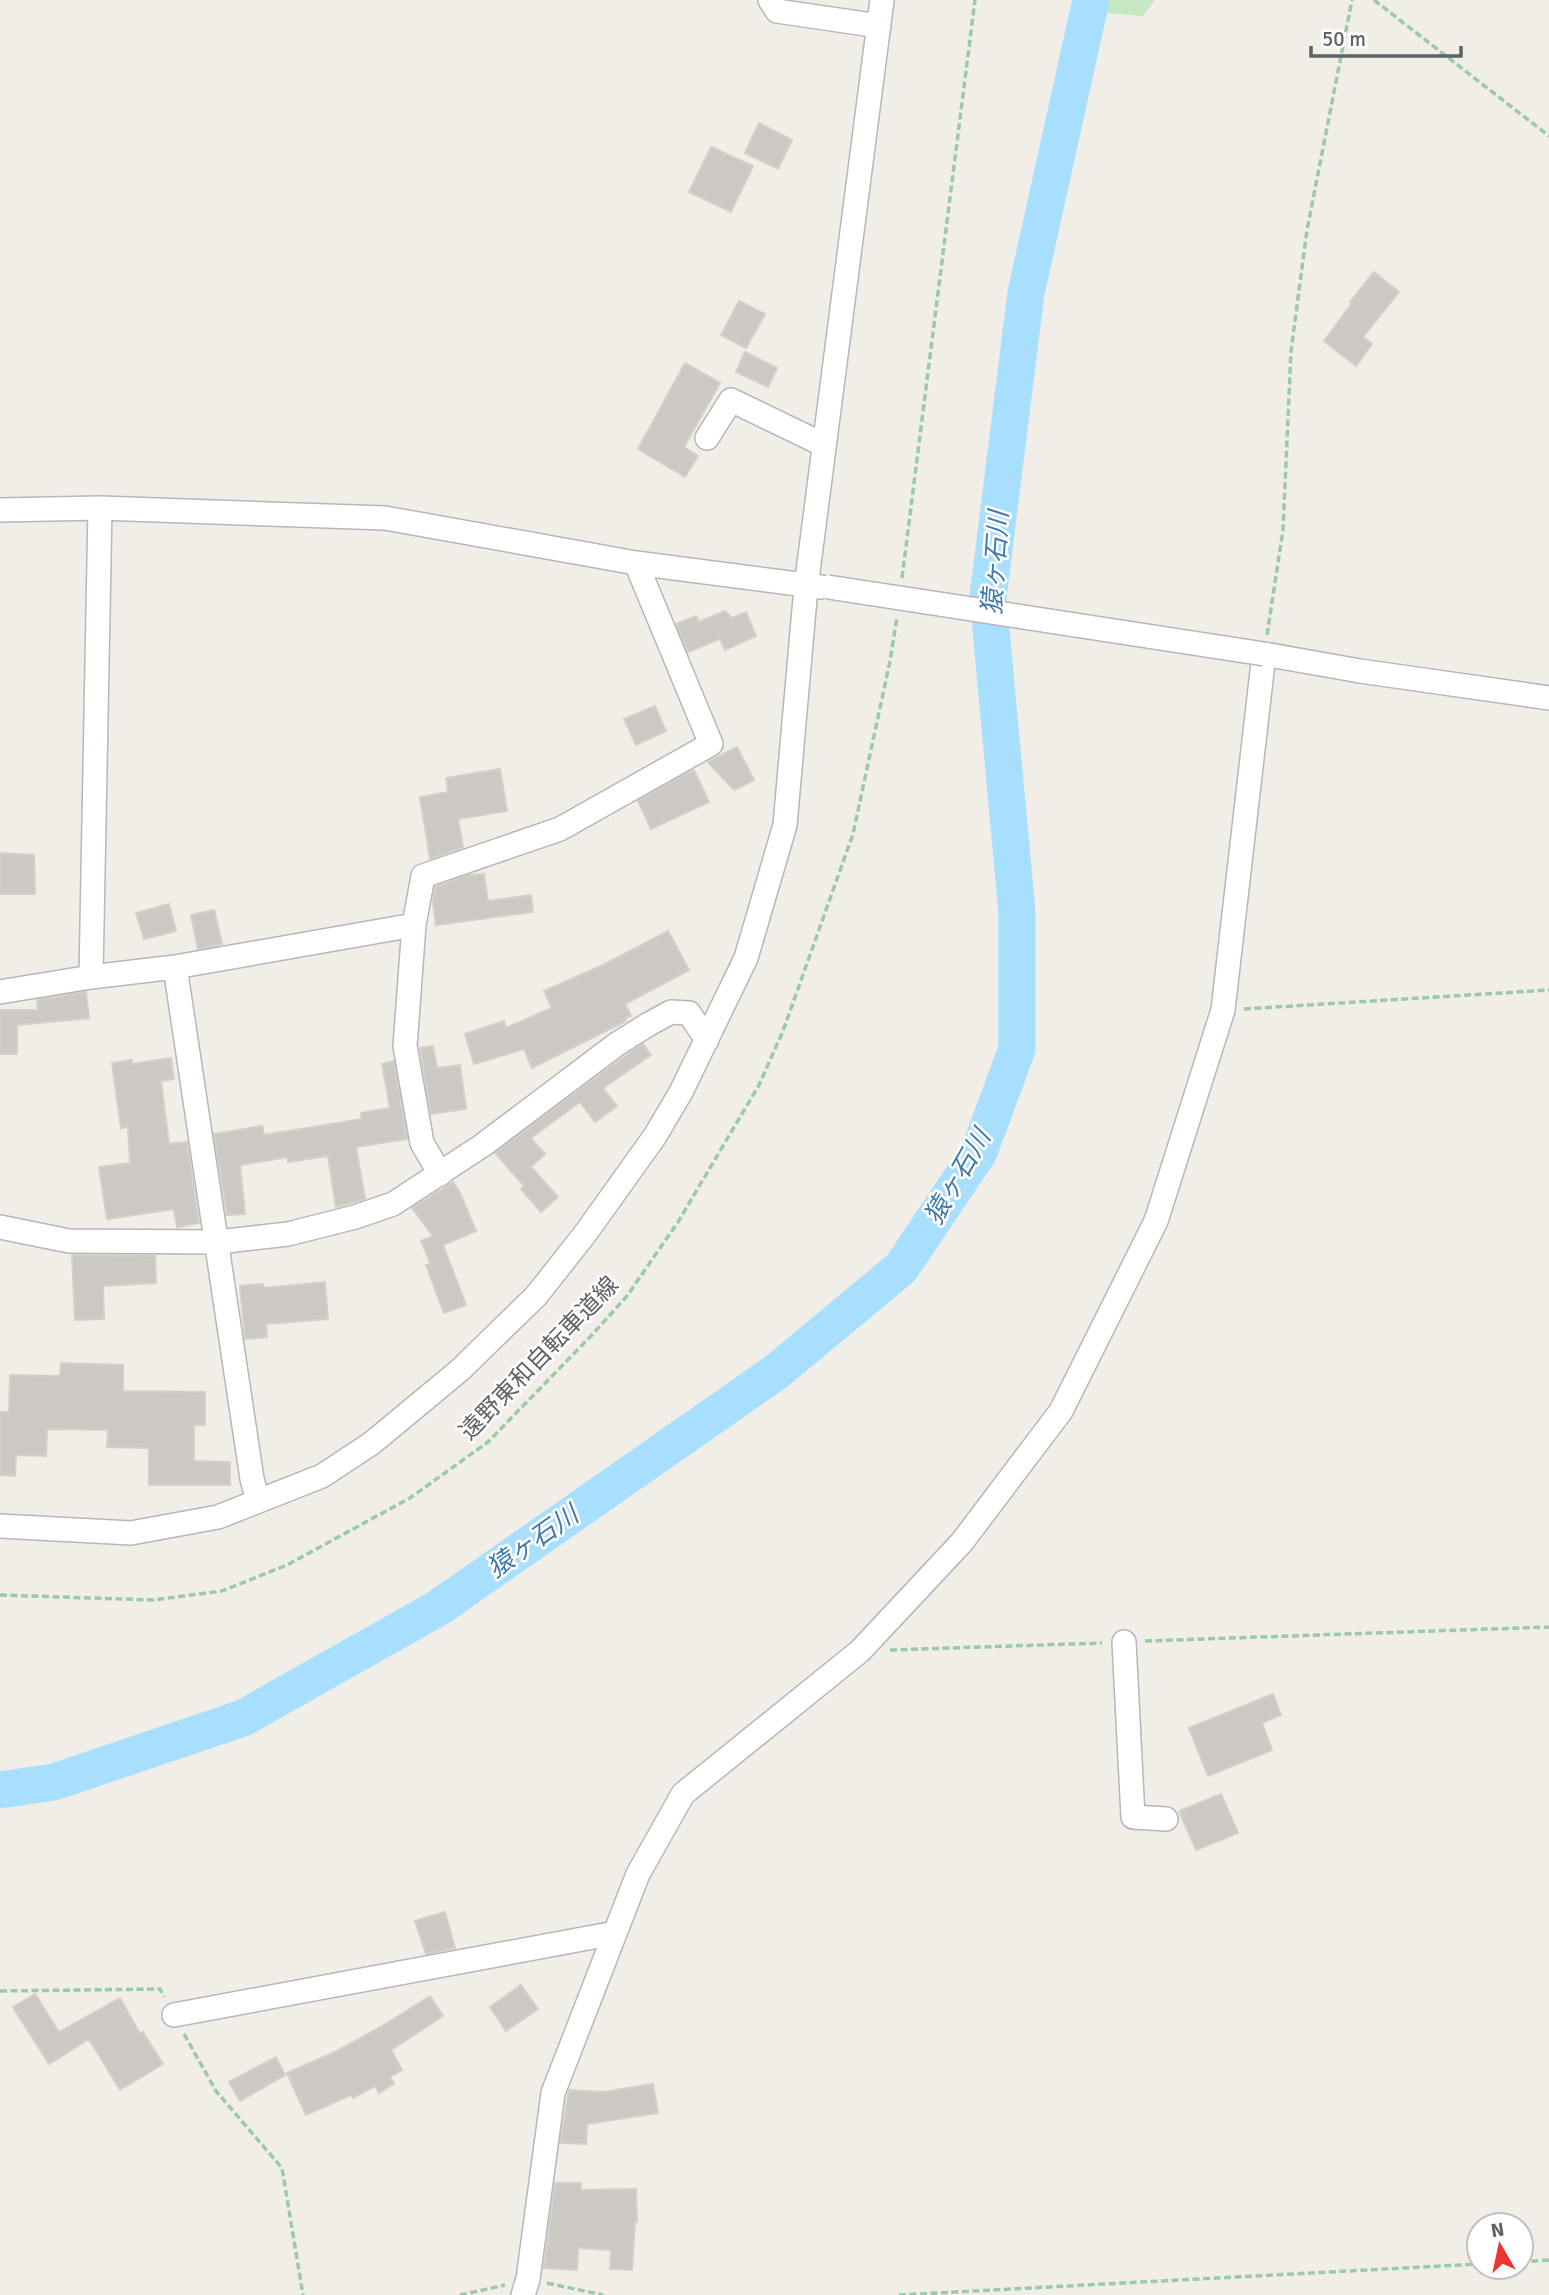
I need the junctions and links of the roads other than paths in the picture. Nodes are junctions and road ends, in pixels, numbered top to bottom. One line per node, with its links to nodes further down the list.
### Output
1 (770, 0): 3 (street)
2 (882, 0): 3 (street)
3 (879, 26): 5 (street)
4 (707, 438): 5 (street)
5 (824, 445): 9 (street)
6 (100, 508): 7 (street); 8 (street); 14 (street)
7 (0, 510)
8 (636, 563): 9 (street); 12 (street)
9 (817, 587): 10 (street, bridge); 16 (street)
10 (1264, 654): 11 (street); 24 (street)
11 (1549, 698)
12 (414, 925): 13 (street); 17 (street)
13 (175, 967): 14 (street); 19 (street)
14 (91, 976): 15 (street)
15 (0, 992)
16 (707, 1040): 17 (street); 20 (street)
17 (440, 1174): 19 (street)
18 (0, 1227): 19 (street)
19 (218, 1242): 20 (street)
20 (258, 1501): 21 (street)
21 (0, 1526)
22 (1124, 1642): 23 (street)
23 (1166, 1819)
24 (615, 1933): 25 (street); 26 (street)
25 (174, 2015)
26 (526, 2287)

